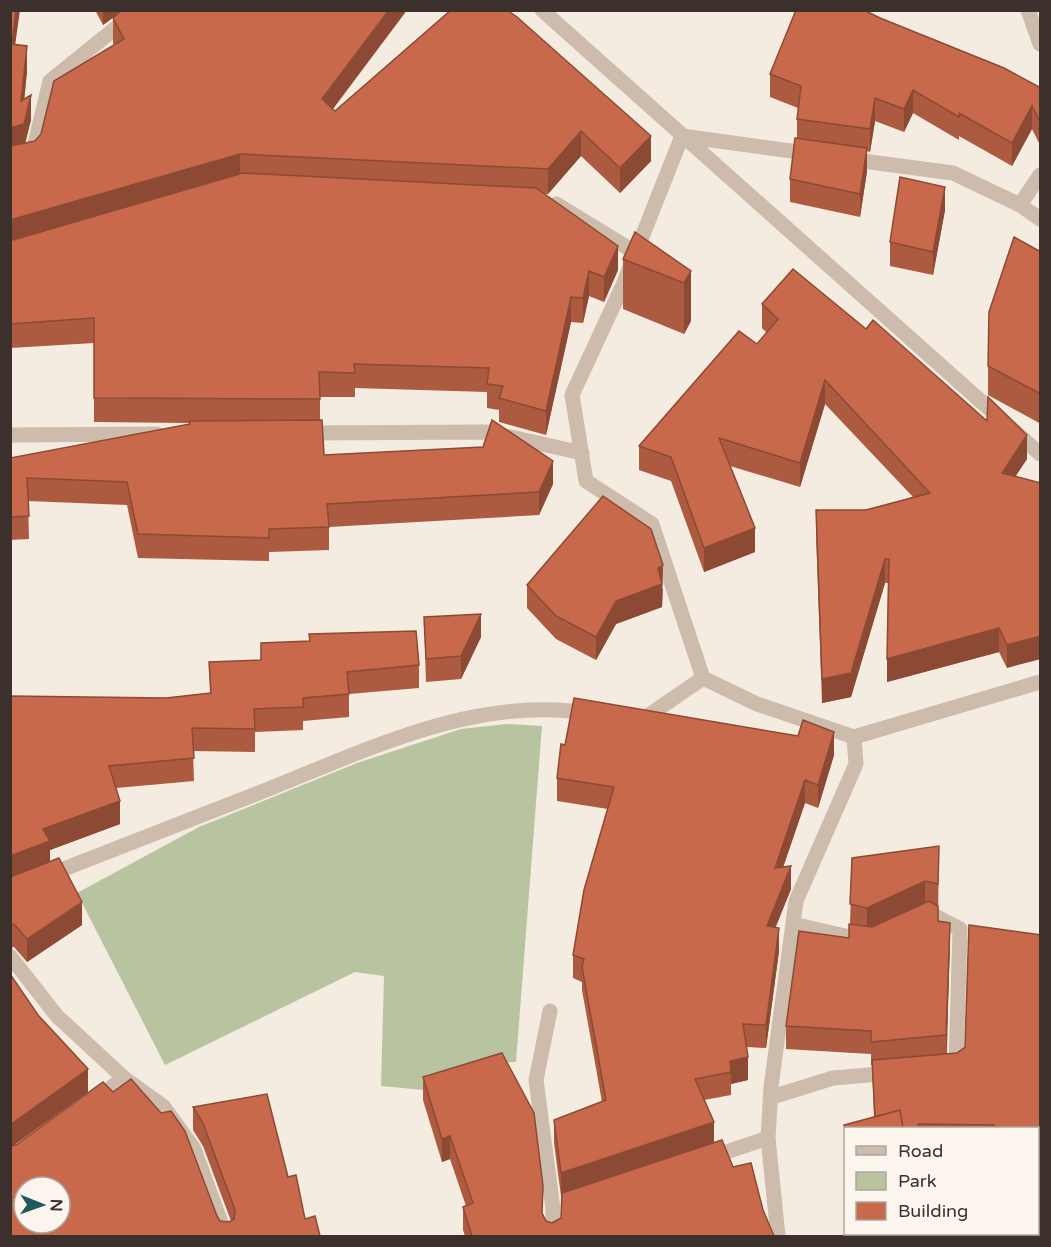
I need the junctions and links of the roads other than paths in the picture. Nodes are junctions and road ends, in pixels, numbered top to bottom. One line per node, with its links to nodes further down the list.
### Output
1 (138, 10): 6 (street)
2 (542, 10): 5 (street)
3 (1028, 10): 4 (street)
4 (1041, 44)
5 (682, 136): 9 (street); 11 (street); 16 (street)
6 (10, 162)
7 (1041, 175): 9 (street)
8 (544, 203): 11 (street)
9 (1020, 205): 10 (street)
10 (1041, 219)
11 (636, 253): 15 (street)
12 (285, 433): 15 (street)
13 (177, 434): 14 (street)
14 (10, 435)
15 (582, 453): 17 (street)
16 (1041, 454)
17 (703, 678): 19 (street); 20 (street)
18 (1041, 682): 19 (street)
19 (854, 737): 22 (street)
20 (10, 890)
21 (908, 923): 26 (street)
22 (794, 924): 23 (street); 29 (street)
23 (878, 937)
24 (10, 956): 28 (street)
25 (550, 1011): 34 (street)
26 (934, 1069)
27 (911, 1071): 29 (street)
28 (124, 1078): 30 (street); 33 (street)
29 (772, 1096): 31 (street)
30 (77, 1112)
31 (768, 1138): 32 (street); 35 (street)
32 (688, 1164)
33 (226, 1236)
34 (552, 1236)
35 (778, 1236)

